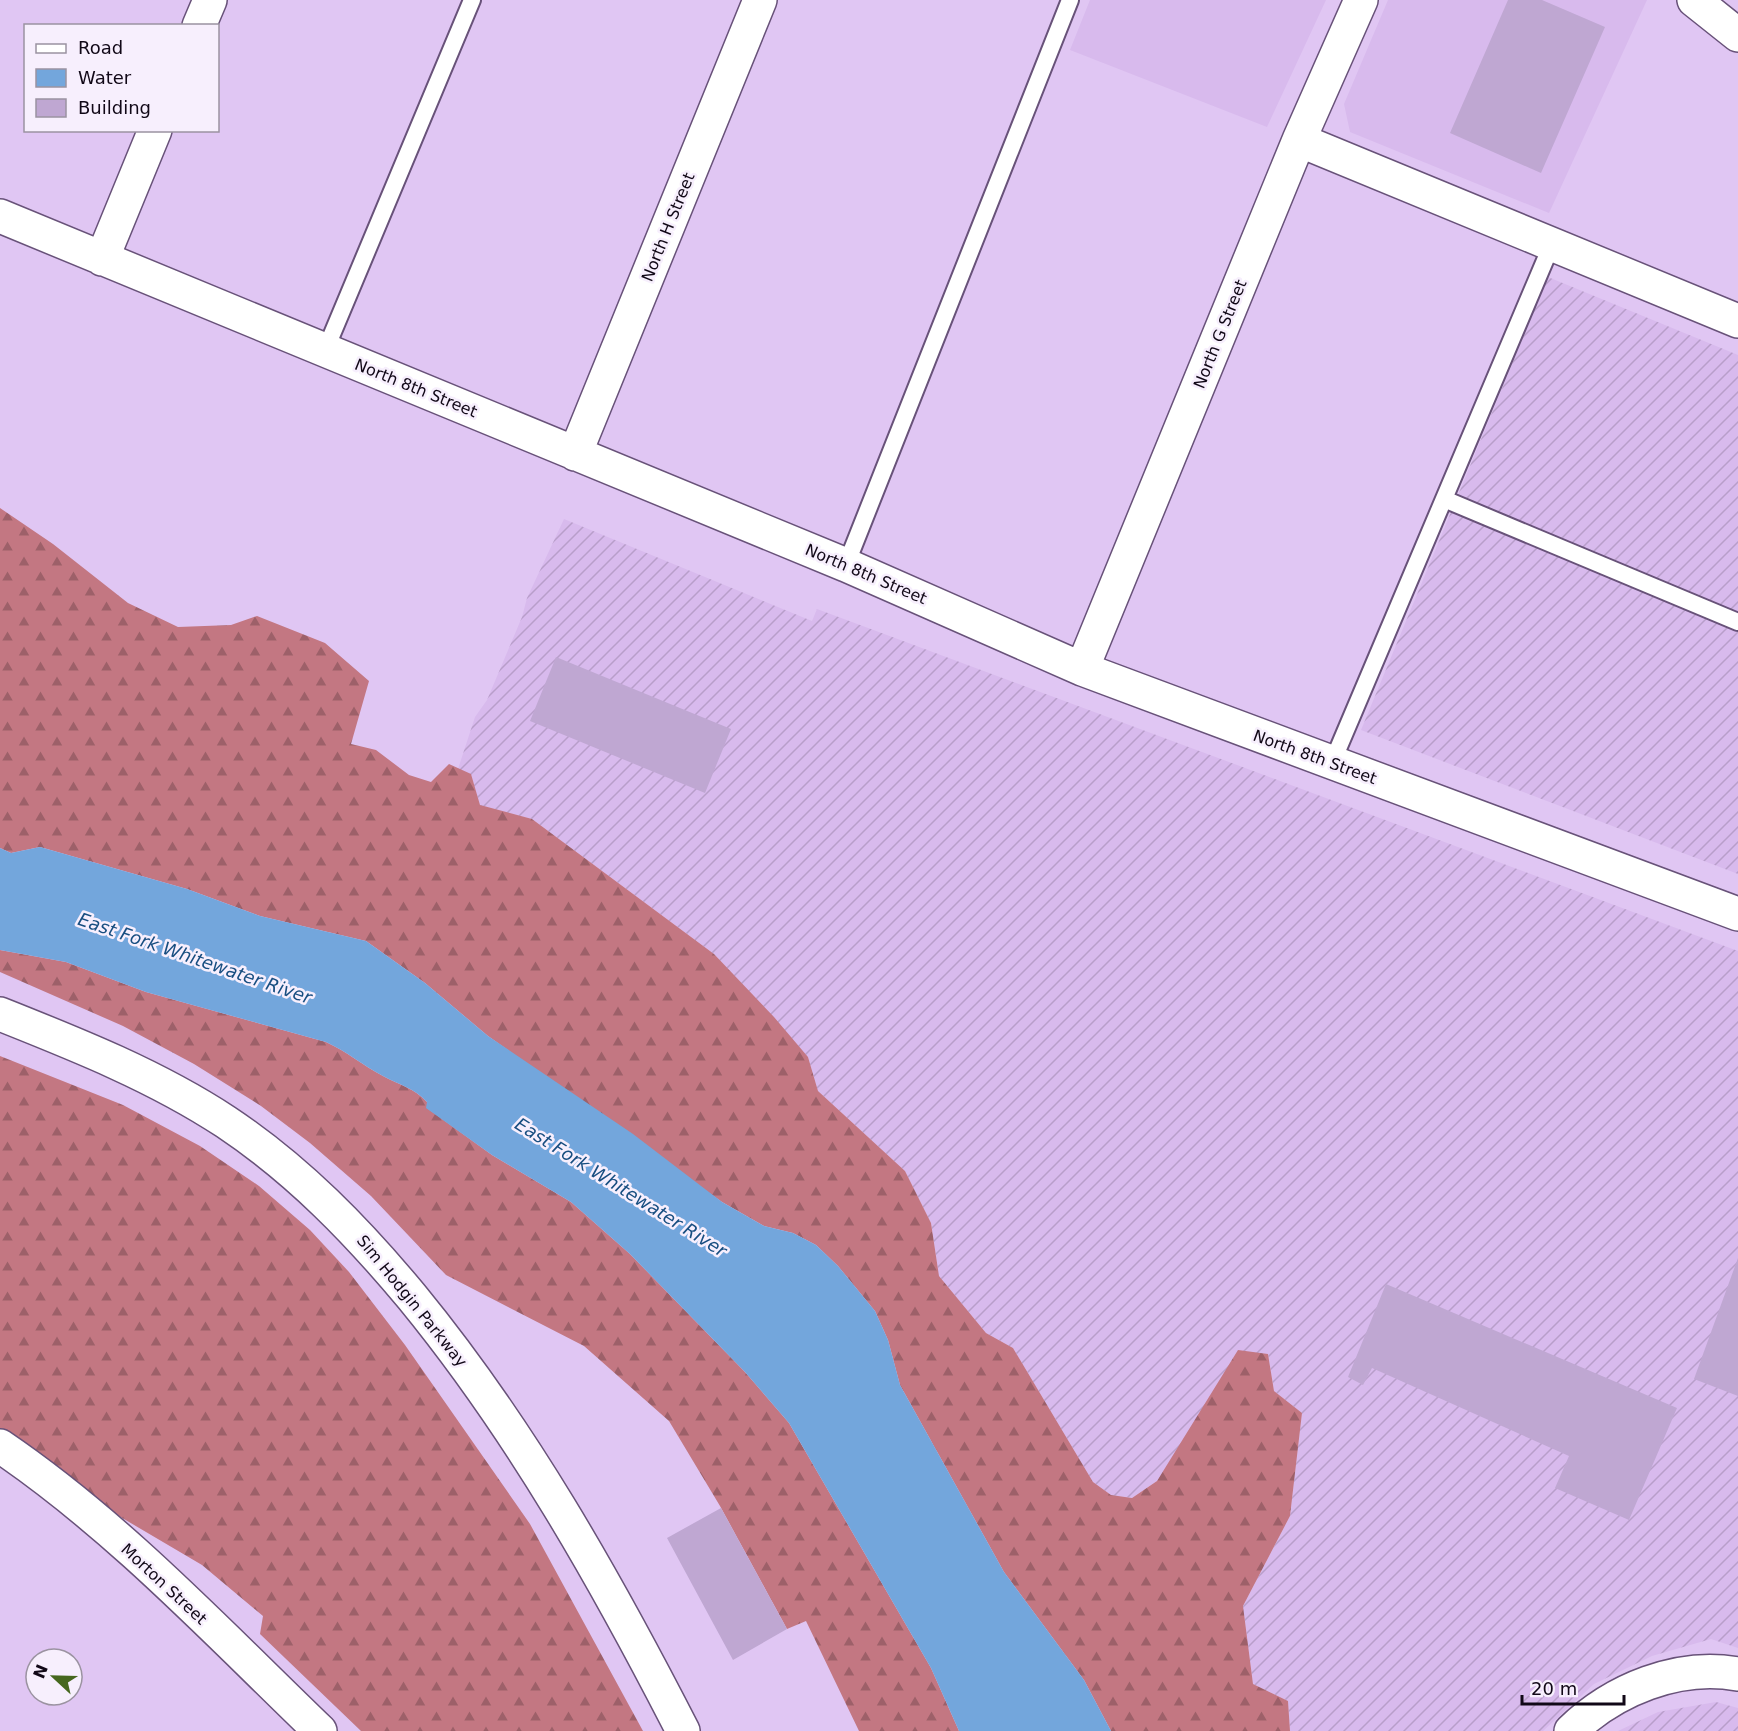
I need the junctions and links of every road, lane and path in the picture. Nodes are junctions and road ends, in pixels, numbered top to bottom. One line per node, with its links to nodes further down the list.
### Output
1 (210, 0): 7 (main road)
2 (472, 0): 15 (lane)
3 (760, 0): 16 (main road, North H Street)
4 (1070, 0): 18 (lane)
5 (1360, 0): 10 (main road, North G Street)
6 (1694, 0): 8 (main road)
7 (200, 24)
8 (1738, 35)
9 (154, 132): 13 (main road)
10 (1299, 140): 12 (main road); 20 (main road, North G Street)
11 (0, 216): 13 (main road, North 8th Street)
12 (1552, 244): 14 (main road); 17 (lane)
13 (102, 259): 15 (main road, North 8th Street)
14 (1738, 321)
15 (325, 351): 16 (main road, North 8th Street)
16 (575, 454): 18 (main road, North 8th Street)
17 (1444, 499): 19 (lane); 21 (lane)
18 (846, 565): 20 (main road, North 8th Street)
19 (1738, 622)
20 (1082, 669): 21 (main road, North 8th Street)
21 (1332, 763): 22 (main road, North 8th Street)
22 (1738, 914)
23 (0, 1014): 27 (main road, Sim Hodgin Parkway)
24 (0, 1446): 26 (main road, Morton Street)
25 (1738, 1674): 28 (main road)
26 (320, 1731)
27 (683, 1731)
28 (1571, 1731)

